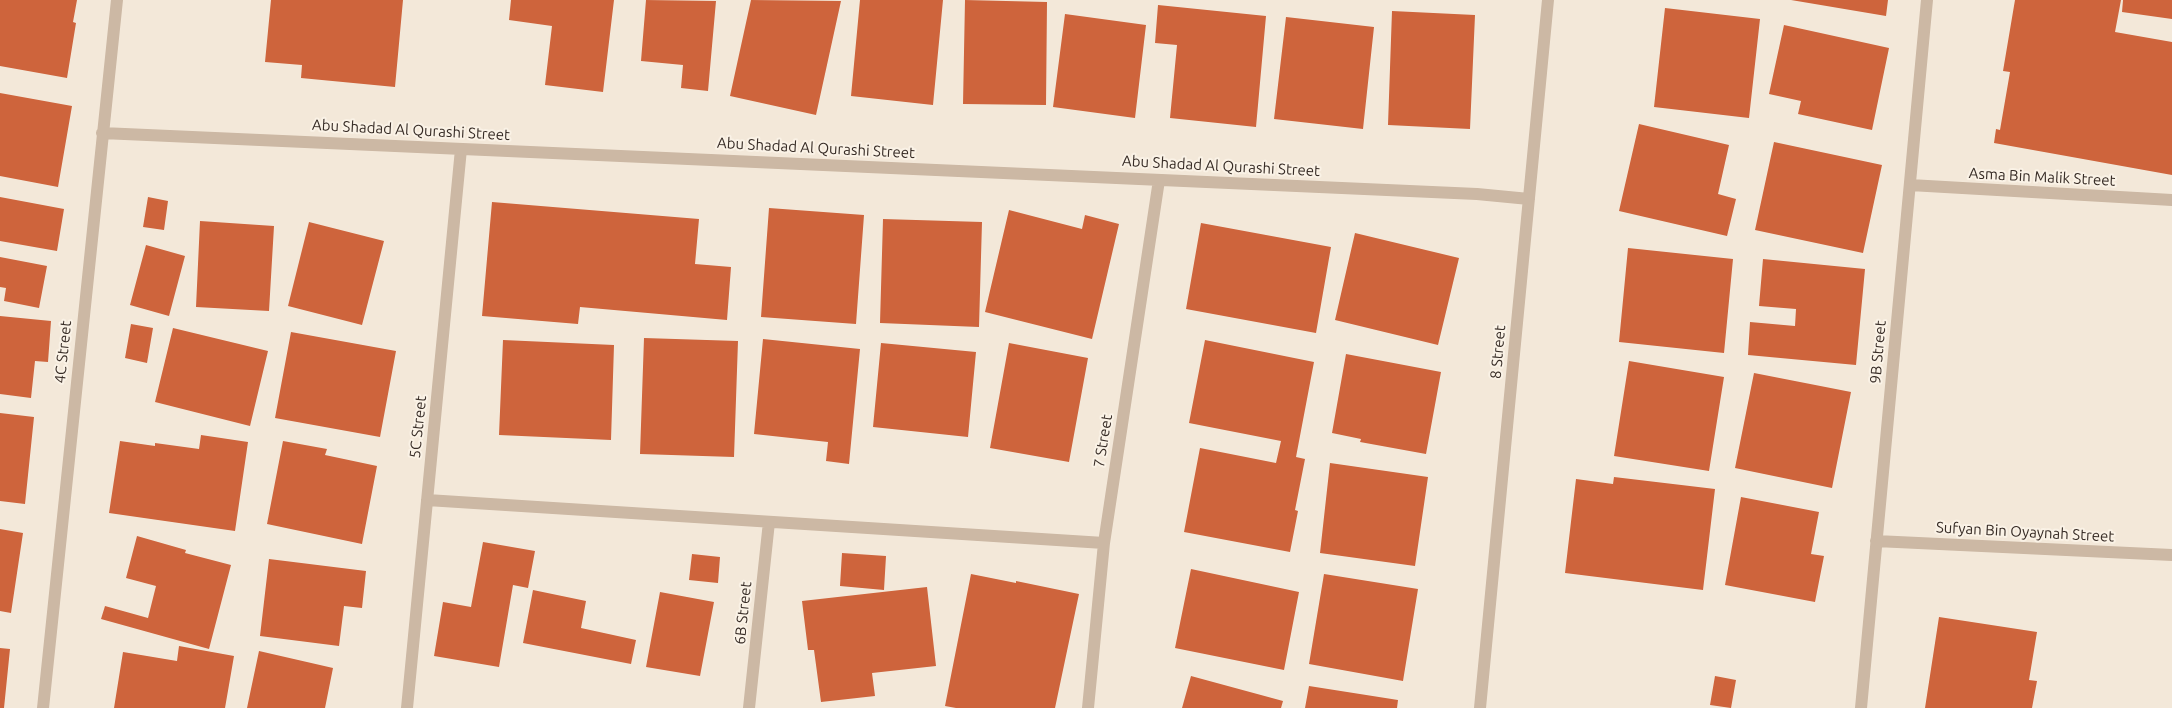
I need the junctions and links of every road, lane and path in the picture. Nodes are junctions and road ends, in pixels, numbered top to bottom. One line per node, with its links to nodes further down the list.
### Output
1 (117, 0): 4 (street, 4C Street)
2 (1548, 0): 8 (street, 8 Street)
3 (1927, 0): 7 (street, 9B Street)
4 (102, 133): 5 (street, Abu Shadad Al Qurashi Street); 15 (street, 4C Street)
5 (461, 149): 6 (street, Abu Shadad Al Qurashi Street); 10 (street, 5C Street)
6 (1159, 180): 8 (street, Abu Shadad Al Qurashi Street); 13 (street, 7 Street)
7 (1910, 185): 9 (street, Asma Bin Malik Street); 12 (street, 9B Street)
8 (1529, 199): 19 (street, 8 Street)
9 (2172, 200)
10 (427, 500): 11 (street); 16 (street, 5C Street)
11 (769, 522): 13 (street); 17 (street, 6B Street)
12 (1876, 541): 14 (street, Sufyan Bin Oyaynah Street); 20 (street, 9B Street)
13 (1104, 543): 18 (street, 7 Street)
14 (2172, 554)
15 (42, 708)
16 (407, 708)
17 (749, 708)
18 (1088, 708)
19 (1480, 708)
20 (1861, 708)

